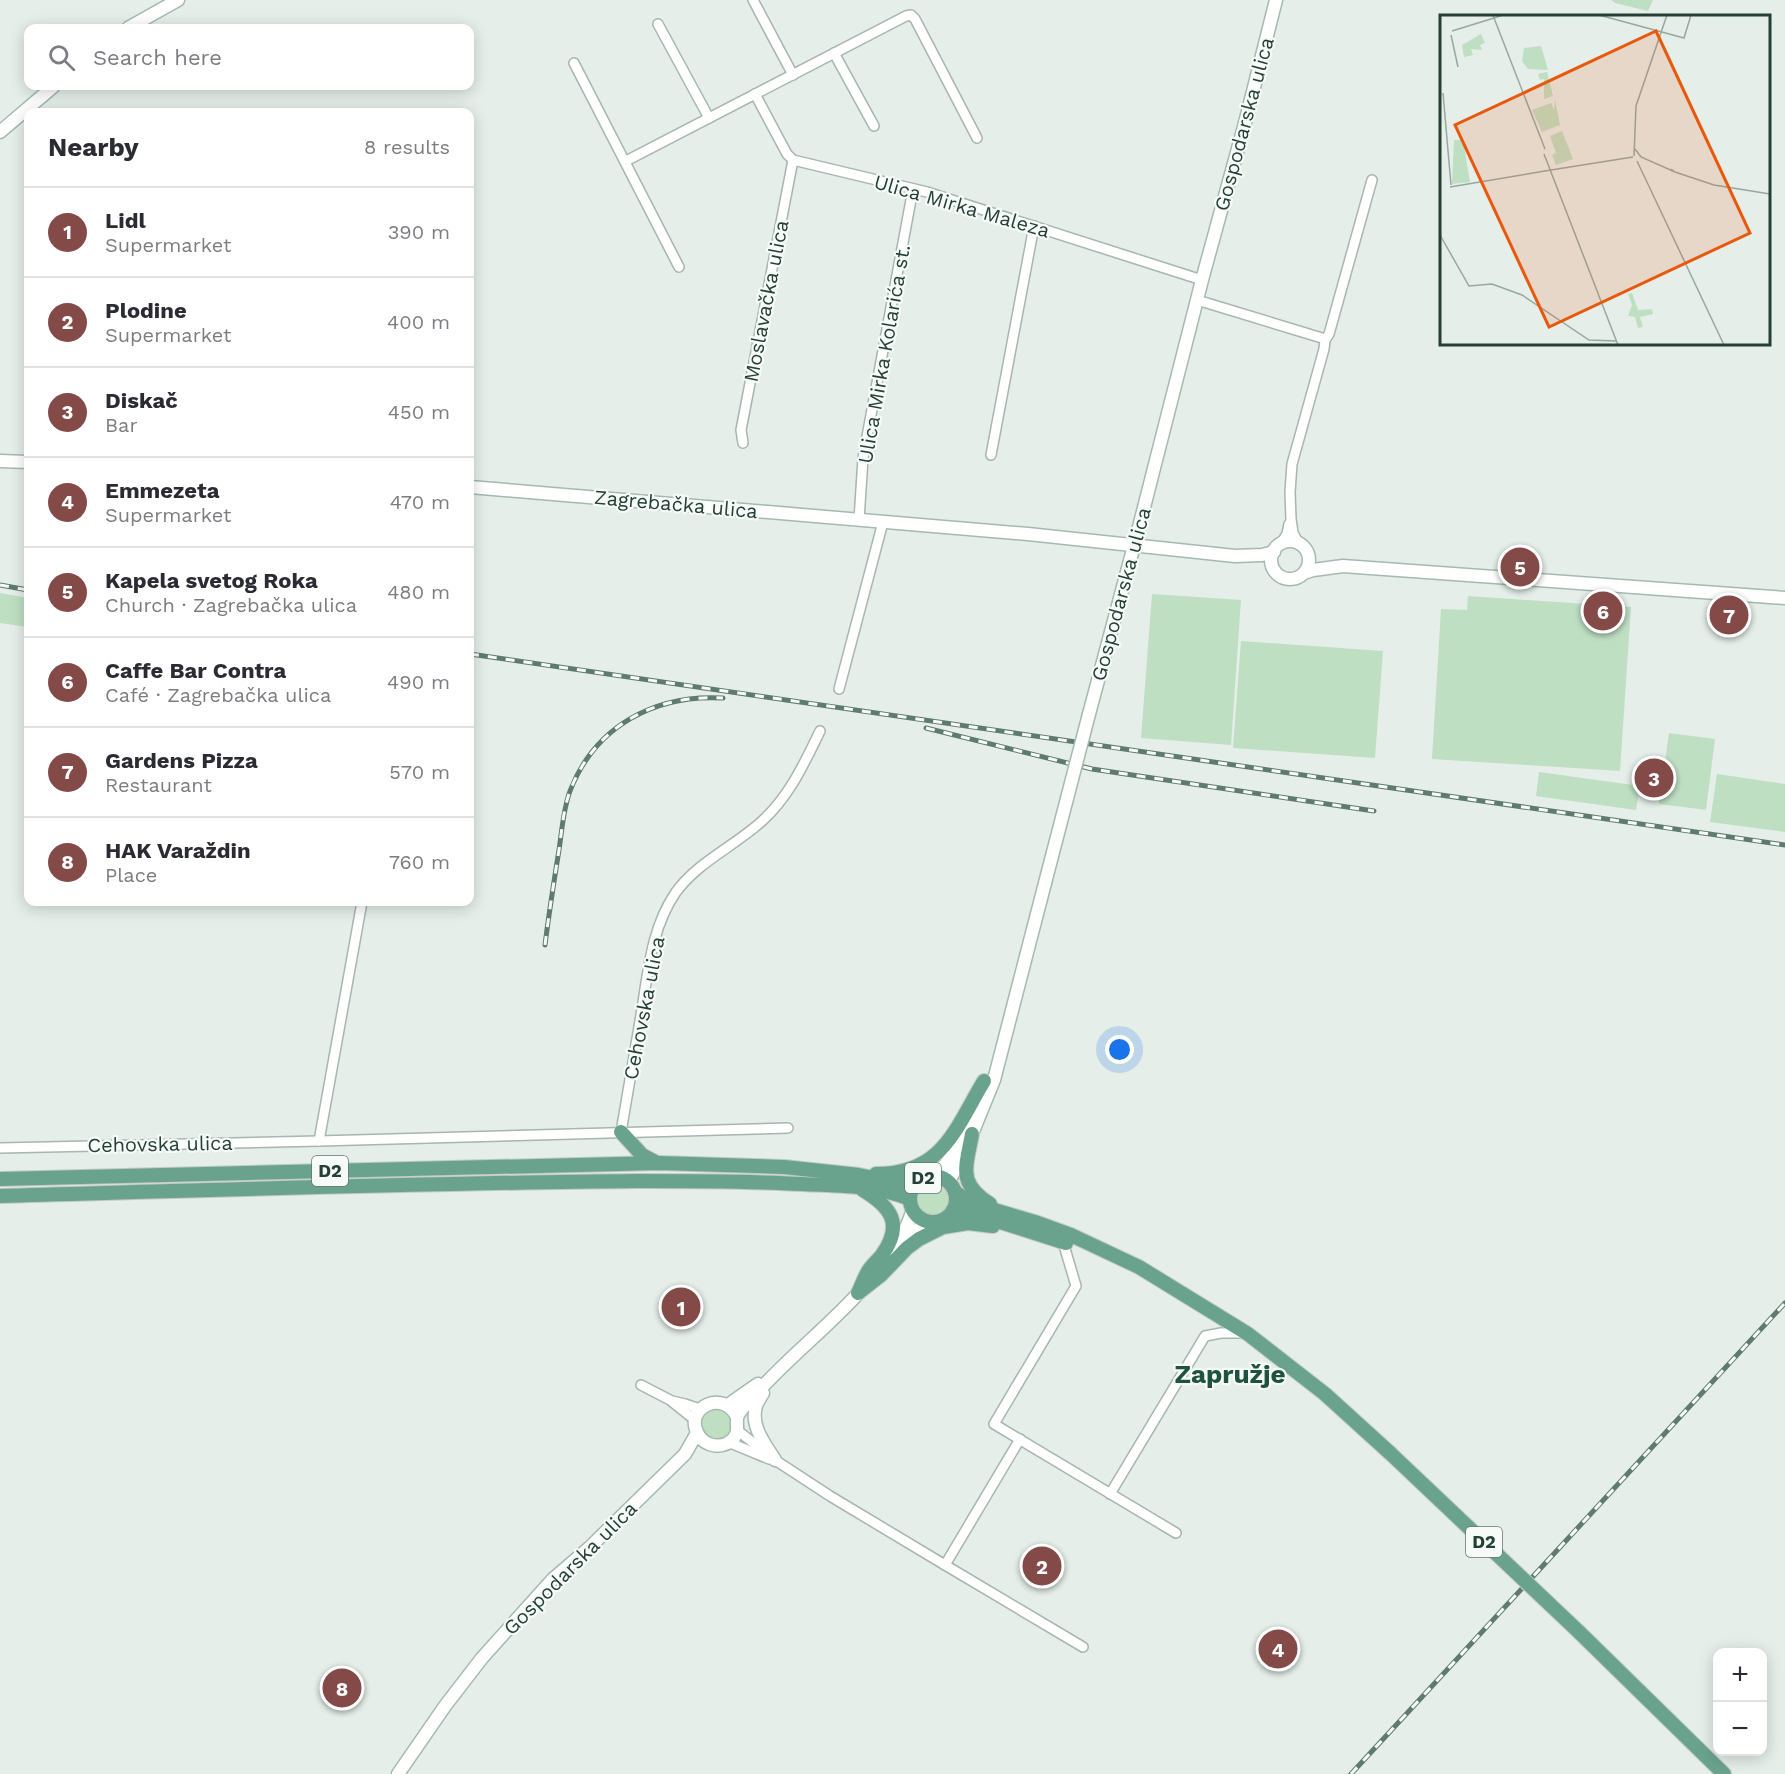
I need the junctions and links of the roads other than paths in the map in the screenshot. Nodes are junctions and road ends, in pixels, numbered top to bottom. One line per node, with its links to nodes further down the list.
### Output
1 (178, 0): 4 (main road)
2 (753, 0): 8 (street)
3 (1276, 0): 23 (main road, Gospodarska ulica)
4 (135, 24)
5 (658, 24): 13 (street)
6 (834, 53): 8 (street); 14 (street); 16 (street)
7 (574, 63): 18 (street)
8 (793, 75): 10 (street)
9 (49, 90): 11 (main road)
10 (755, 94): 13 (street); 17 (street)
11 (28, 108)
12 (24, 112): 15 (main road)
13 (710, 118): 18 (street)
14 (874, 126)
15 (0, 132)
16 (977, 138)
17 (793, 160): 20 (street, Ulica Mirka Maleza); 26 (street, Moslavačka ulica)
18 (626, 161): 22 (street)
19 (1372, 180): 25 (street)
20 (913, 189): 21 (street, Ulica Mirka Maleza); 32 (street, Ulica Mirka Kolarića st.)
21 (1034, 226): 23 (street, Ulica Mirka Maleza); 27 (street)
22 (679, 267)
23 (1202, 280): 24 (main road, Gospodarska ulica)
24 (1197, 300): 25 (street); 34 (main road, Gospodarska ulica)
25 (1325, 340): 31 (street)
26 (743, 442)
27 (991, 454)
28 (0, 461): 29 (main road)
29 (24, 462)
30 (474, 487): 32 (main road, Zagrebačka ulica)
31 (1291, 519): 35 (street); 36 (street)
32 (859, 520): 33 (main road, Zagrebačka ulica)
33 (883, 522): 34 (main road, Zagrebačka ulica); 42 (street)
34 (1135, 544): 37 (main road, Zagrebačka ulica); 45 (main road, Gospodarska ulica, bridge)
35 (1277, 548): 36 (main road, Zagrebačka ulica); 37 (main road, Zagrebačka ulica); 39 (main road)
36 (1303, 549): 38 (main road, Zagrebačka ulica); 40 (main road)
37 (1235, 556): 39 (main road, Zagrebačka ulica)
38 (1342, 567): 40 (main road, Zagrebačka ulica); 41 (main road, Zagrebačka ulica)
39 (1275, 572): 40 (main road, Zagrebačka ulica)
40 (1304, 573)
41 (1785, 598)
42 (839, 689)
43 (820, 731): 48 (street, Cehovska ulica)
44 (361, 906): 50 (street)
45 (1000, 1056): 46 (main road); 49 (main road, Gospodarska ulica)
46 (984, 1082): 53 (main road); 55 (main road)
47 (788, 1128): 48 (street, Cehovska ulica)
48 (621, 1132): 50 (street, Cehovska ulica); 52 (main road)
49 (972, 1134): 56 (main road, Gospodarska ulica); 60 (main road)
50 (319, 1141): 51 (street, Cehovska ulica)
51 (0, 1148)
52 (659, 1163): 54 (main road, D2); 55 (main road, D2)
53 (930, 1176): 56 (main road, D2); 58 (main road, D2)
54 (0, 1179)
55 (859, 1182): 57 (main road, D2); 58 (main road, D2); 66 (main road)
56 (952, 1187): 59 (main road, D2); 60 (main road, D2)
57 (0, 1196)
58 (912, 1198): 61 (main road, D2); 64 (main road)
59 (953, 1210): 61 (main road, D2); 62 (main road, D2)
60 (1005, 1212): 65 (main road, D2)
61 (930, 1221): 64 (main road)
62 (1013, 1226): 63 (main road, D2); 66 (main road)
63 (1063, 1242): 65 (main road, D2); 74 (street)
64 (877, 1272): 66 (main road)
65 (1156, 1278): 67 (main road, D2)
66 (858, 1293): 68 (main road)
67 (1248, 1334): 79 (street); 84 (main road, D2, bridge)
68 (773, 1374): 70 (main road); 71 (main road); 78 (main road)
69 (641, 1385): 72 (street)
70 (728, 1405): 71 (main road); 72 (main road)
71 (737, 1417): 73 (main road)
72 (698, 1421): 76 (main road); 77 (main road, Gospodarska ulica)
73 (737, 1430): 75 (main road); 78 (street, Gospodarska ulica)
74 (1020, 1439): 79 (street); 81 (street)
75 (728, 1442): 76 (main road, Gospodarska ulica); 78 (street, Gospodarska ulica)
76 (707, 1443): 77 (main road, Gospodarska ulica)
77 (685, 1454): 83 (main road, Gospodarska ulica)
78 (775, 1460): 81 (street, Gospodarska ulica)
79 (1110, 1494): 80 (street)
80 (1176, 1533)
81 (945, 1565): 82 (street, Gospodarska ulica)
82 (1083, 1647)
83 (398, 1774)
84 (1724, 1774)

